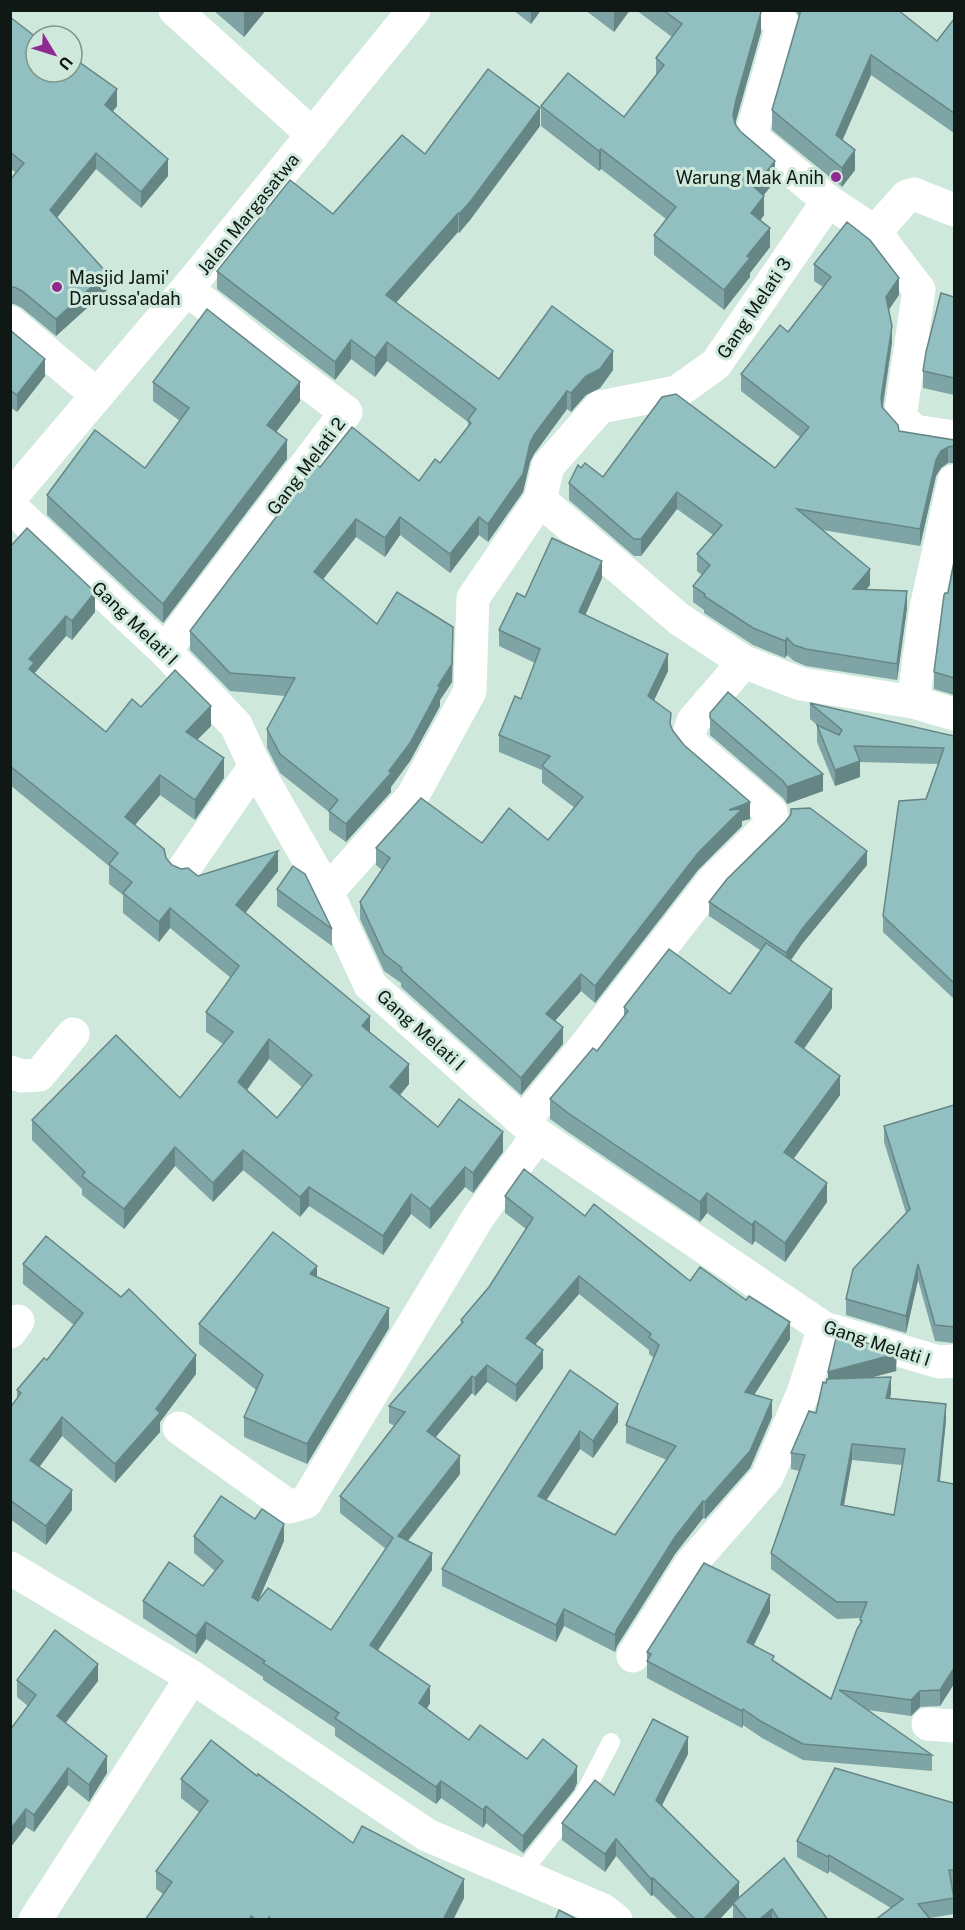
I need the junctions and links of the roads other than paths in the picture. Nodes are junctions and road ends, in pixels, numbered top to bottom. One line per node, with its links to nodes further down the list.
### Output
1 (175, 10): 4 (street)
2 (414, 10): 4 (street, Jalan Margasatwa)
3 (763, 10): 5 (street)
4 (312, 135): 8 (street, Jalan Margasatwa)
5 (828, 201): 7 (street); 14 (street, Gang Melati 3)
6 (954, 210): 7 (street)
7 (875, 232): 11 (street)
8 (187, 289): 10 (street, Jalan Margasatwa); 16 (street, Gang Melati 2)
9 (10, 322): 10 (street)
10 (97, 395): 13 (street, Jalan Margasatwa)
11 (954, 437)
12 (953, 495): 18 (street)
13 (10, 498)
14 (540, 500): 17 (street); 22 (street, Gang Melati 3)
15 (10, 506): 16 (street, Gang Melati I)
16 (165, 651): 20 (street, Gang Melati I)
17 (744, 662): 18 (street); 25 (street)
18 (913, 702): 19 (street)
19 (954, 714)
20 (255, 766): 21 (street); 22 (street, Gang Melati I)
21 (183, 870)
22 (327, 892): 25 (street, Gang Melati I)
23 (73, 1034): 24 (street)
24 (10, 1072)
25 (531, 1128): 26 (street, Gang Melati I); 28 (street)
26 (824, 1328): 27 (street, Gang Melati I); 30 (street)
27 (954, 1361)
28 (179, 1428)
29 (10, 1568): 31 (street)
30 (633, 1656)
31 (192, 1677): 33 (street); 34 (street)
32 (611, 1742): 33 (lane)
33 (520, 1875): 35 (street)
34 (34, 1920)
35 (616, 1920)

